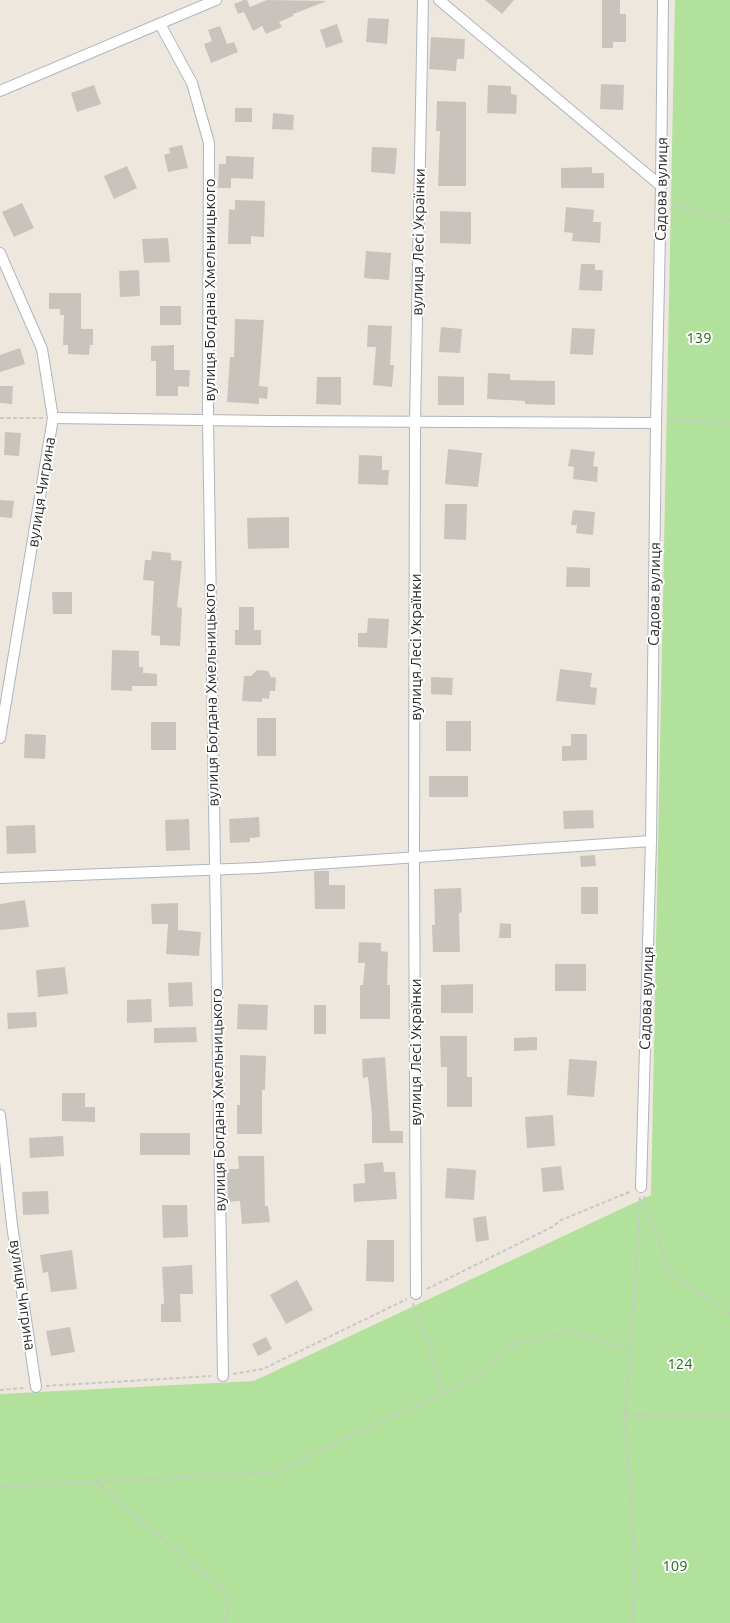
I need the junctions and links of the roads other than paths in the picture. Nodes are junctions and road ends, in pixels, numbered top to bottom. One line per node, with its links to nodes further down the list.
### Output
1 (216, 0): 5 (street)
2 (423, 0): 11 (street, вулиця Лесі Українки)
3 (439, 0): 7 (street)
4 (663, 0): 7 (street, Садова вулиця)
5 (160, 24): 6 (street); 10 (street, вулиця Богдана Хмельницького)
6 (0, 91)
7 (662, 186): 12 (street, Садова вулиця)
8 (0, 253): 9 (street, вулиця Чигрина)
9 (54, 418): 10 (street); 13 (street, вулиця Чигрина)
10 (208, 419): 11 (street); 16 (street, вулиця Богдана Хмельницького)
11 (415, 422): 12 (street); 15 (street, вулиця Лесі Українки)
12 (656, 423): 14 (street, Садова вулиця)
13 (0, 738)
14 (651, 841): 15 (street); 19 (street, Садова вулиця)
15 (414, 859): 16 (street); 20 (street, вулиця Лесі Українки)
16 (214, 870): 17 (street); 21 (street, вулиця Богдана Хмельницького)
17 (0, 878)
18 (0, 1115): 22 (street, вулиця Чигрина)
19 (641, 1187)
20 (416, 1294)
21 (223, 1376)
22 (36, 1387)

